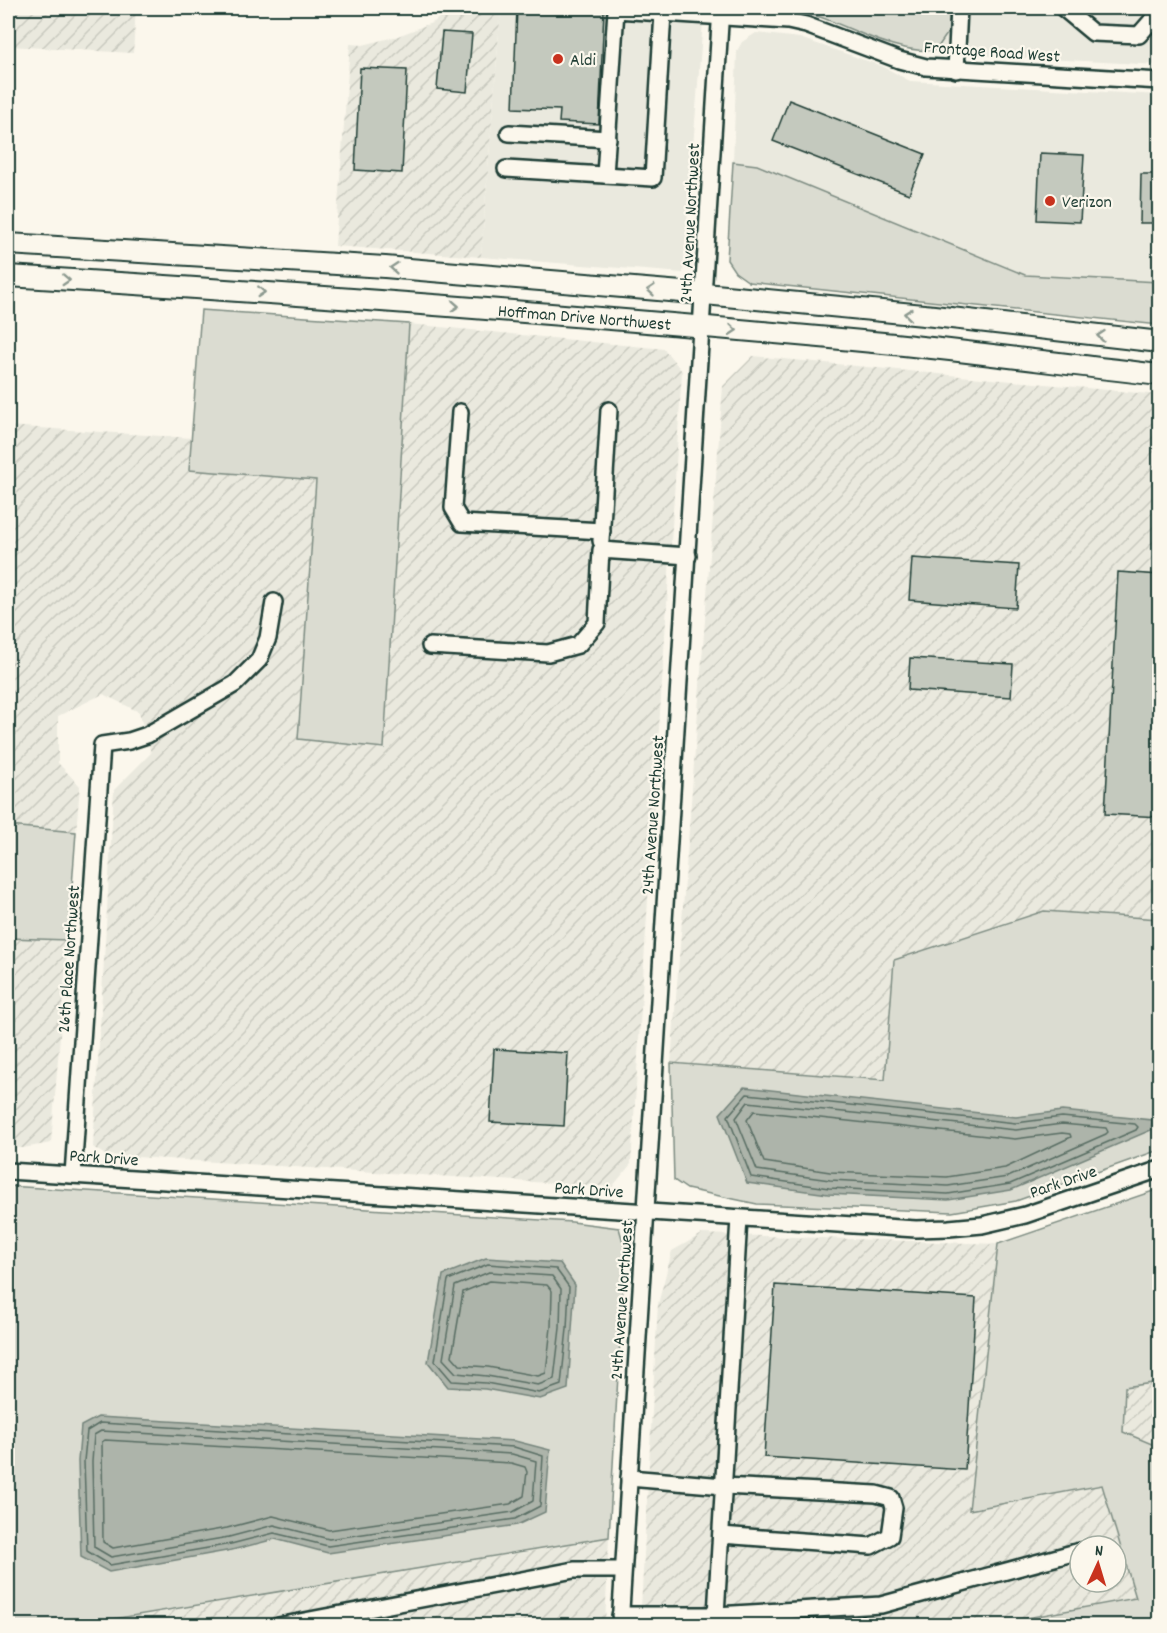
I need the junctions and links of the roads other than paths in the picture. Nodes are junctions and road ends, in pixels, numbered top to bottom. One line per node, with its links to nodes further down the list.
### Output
1 (959, 8): 6 (street)
2 (1063, 8): 3 (street)
3 (1160, 11)
4 (721, 12): 5 (street, Frontage Road West); 6 (street, Frontage Road West); 14 (street, 24th Avenue Northwest)
5 (663, 13): 9 (street, Frontage Road West); 11 (street)
6 (956, 70): 7 (street, Frontage Road West)
7 (1160, 81)
8 (510, 133): 9 (street)
9 (608, 139): 11 (street)
10 (506, 169): 11 (street)
11 (606, 175)
12 (8, 244): 14 (main road, Hoffman Drive Northwest, one-way to 12)
13 (8, 276): 15 (main road, Hoffman Drive Northwest, one-way to 15)
14 (705, 294): 15 (street, 24th Avenue Northwest); 16 (main road, Hoffman Drive Northwest, one-way to 14)
15 (702, 327): 17 (main road, Hoffman Drive Northwest, one-way to 17); 22 (street, 24th Avenue Northwest)
16 (1160, 342)
17 (1160, 375)
18 (609, 410): 20 (street)
19 (460, 412): 20 (street)
20 (602, 531): 21 (street)
21 (601, 550): 22 (street); 24 (street)
22 (688, 556): 28 (street, 24th Avenue Northwest)
23 (274, 602): 27 (street, 26th Place Northwest)
24 (430, 646)
25 (1160, 1169): 29 (street, Park Drive)
26 (8, 1170): 27 (street, Park Drive)
27 (73, 1175): 28 (street, Park Drive)
28 (646, 1212): 29 (street, Park Drive); 30 (street, 24th Avenue Northwest)
29 (739, 1218): 31 (street)
30 (629, 1478): 31 (street); 34 (street, 24th Avenue Northwest)
31 (724, 1486): 32 (street); 32 (street)
32 (721, 1535): 35 (street)
33 (1068, 1554): 35 (street)
34 (623, 1570): 36 (street, 24th Avenue Northwest); 37 (street)
35 (716, 1615): 36 (street)
36 (620, 1620)
37 (278, 1626)

